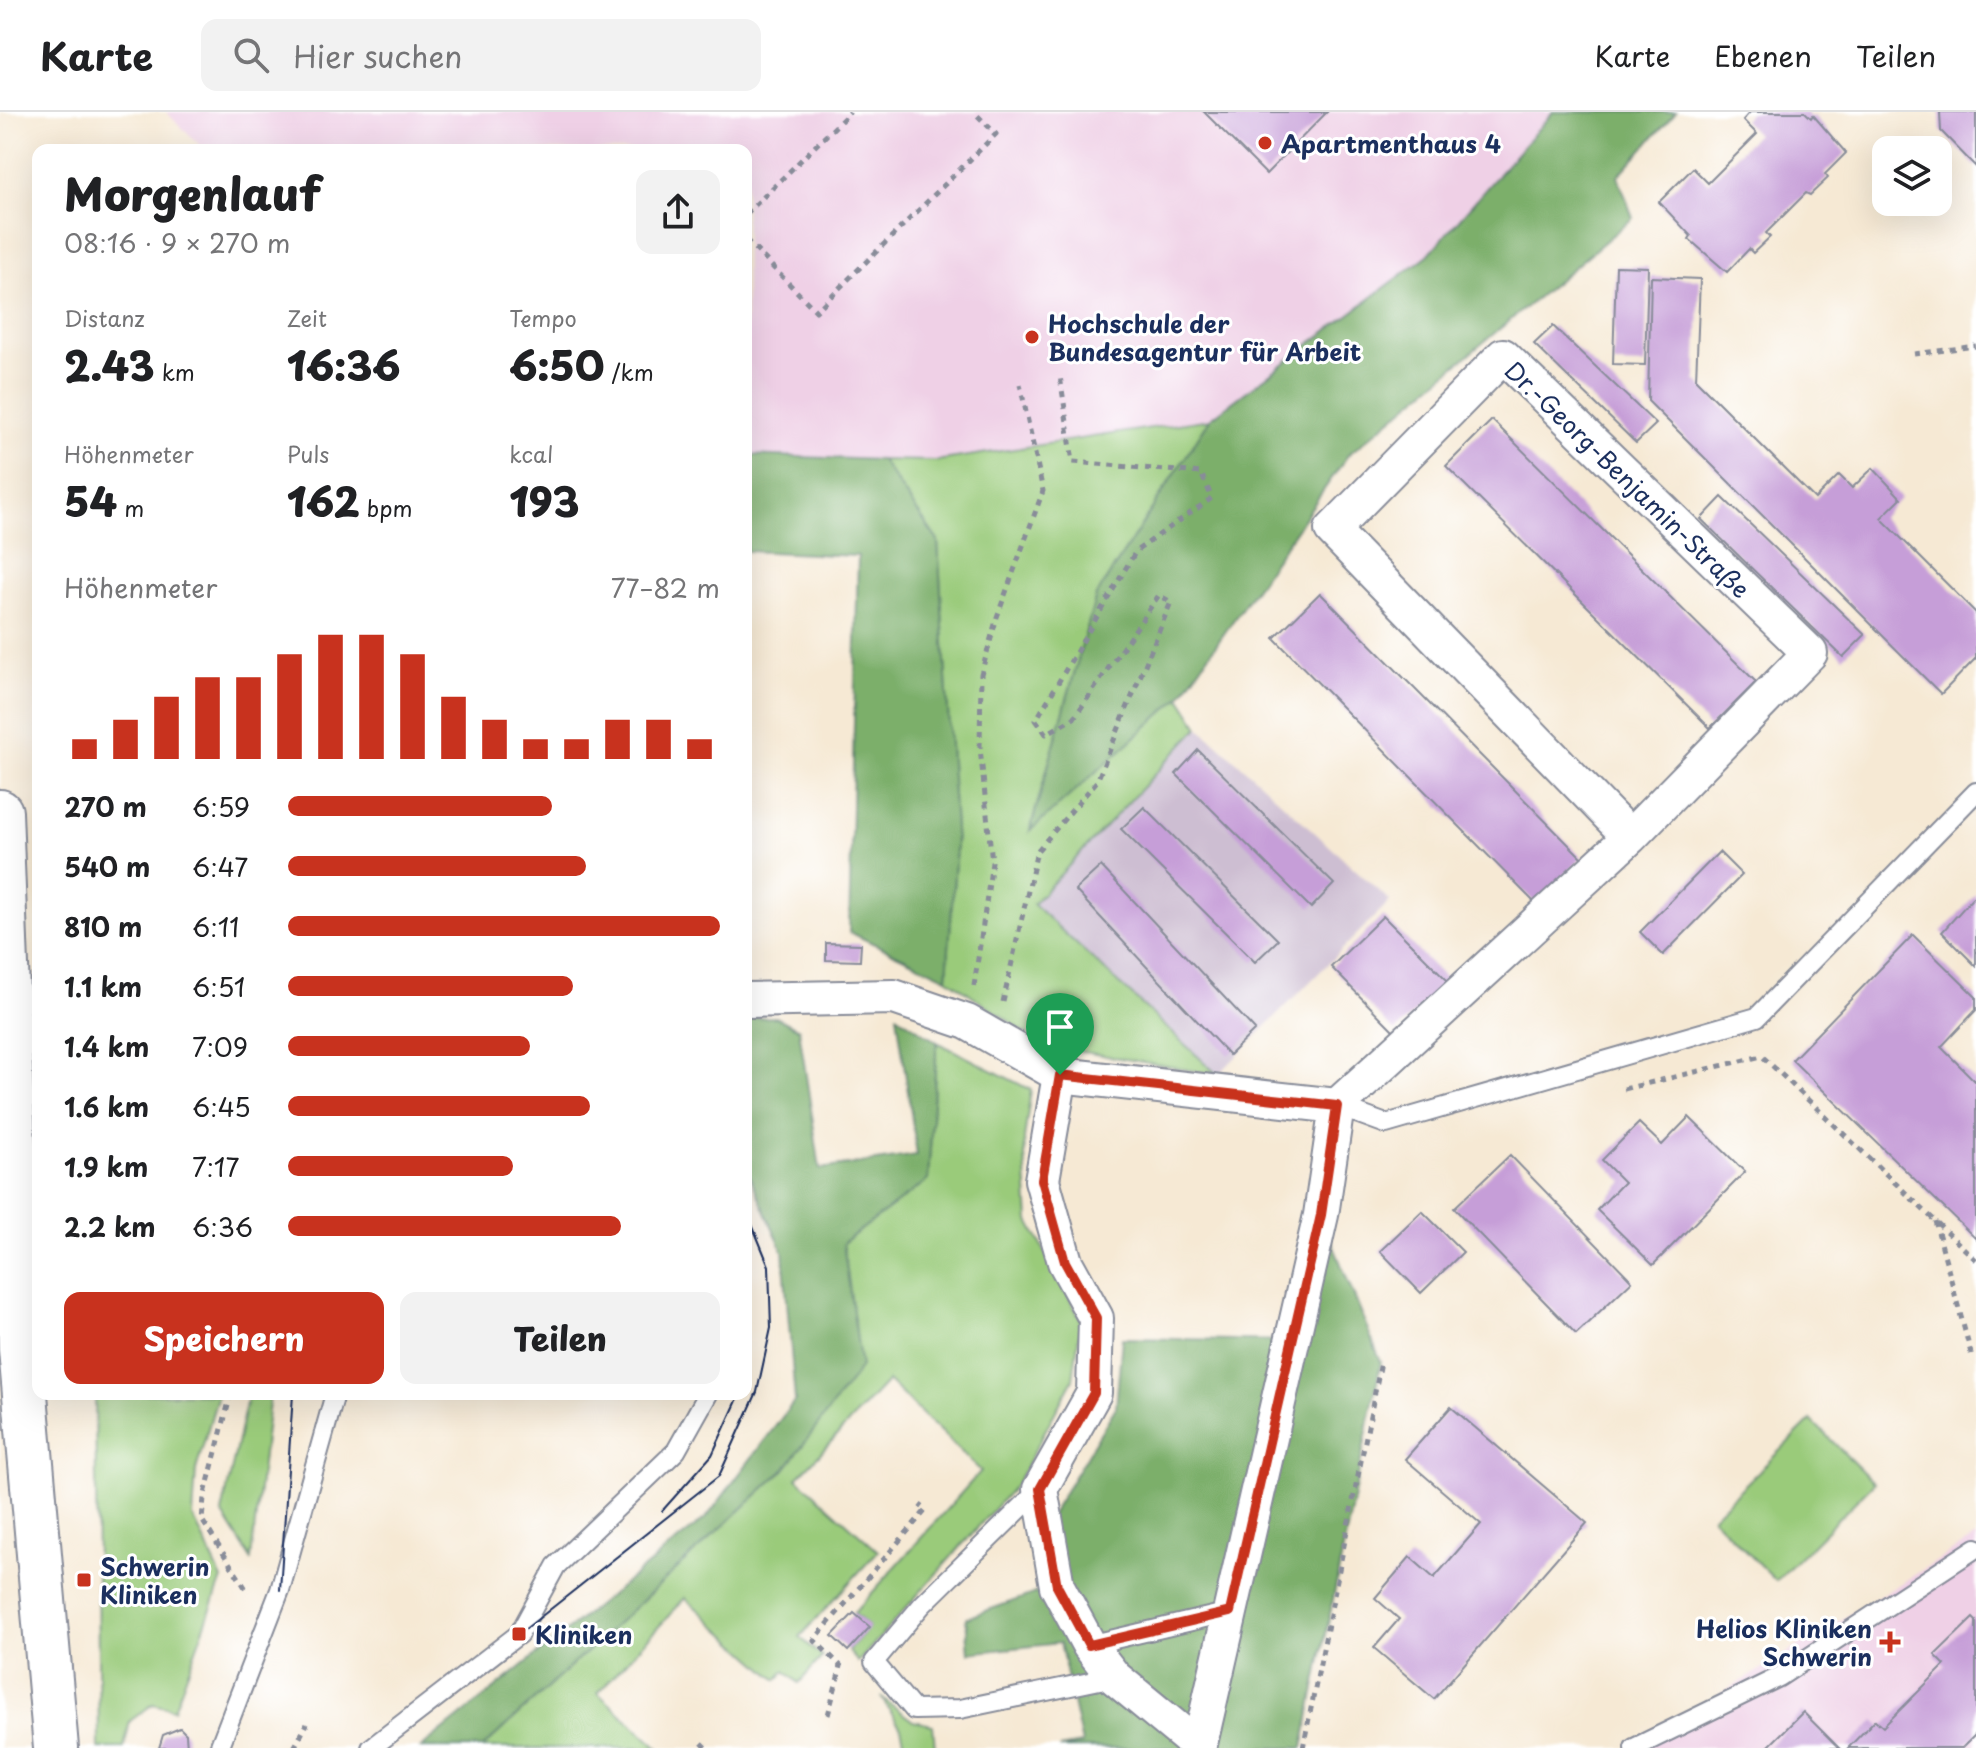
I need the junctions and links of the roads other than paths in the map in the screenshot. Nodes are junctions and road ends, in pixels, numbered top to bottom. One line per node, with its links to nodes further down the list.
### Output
1 (1976, 792): 7 (lane)
2 (0, 812): 4 (main road)
3 (1630, 837): 3 (street, Dr.-Georg-Benjamin-Straße); 7 (street, Dr.-Georg-Benjamin-Straße)
4 (4, 936): 8 (main road)
5 (752, 1000): 6 (street)
6 (1060, 1075): 7 (street); 13 (street)
7 (1337, 1106): 15 (street)
8 (29, 1346): 9 (main road)
9 (32, 1391)
10 (33, 1400): 18 (main road)
11 (333, 1400): 19 (lane)
12 (705, 1400): 20 (lane)
13 (1040, 1489): 16 (street); 17 (lane)
14 (1976, 1548): 22 (lane)
15 (1230, 1612): 16 (lane); 21 (street)
16 (1089, 1645): 17 (street)
17 (1114, 1677): 21 (street)
18 (56, 1748)
19 (219, 1748)
20 (371, 1748)
21 (1199, 1748)
22 (1634, 1748)

